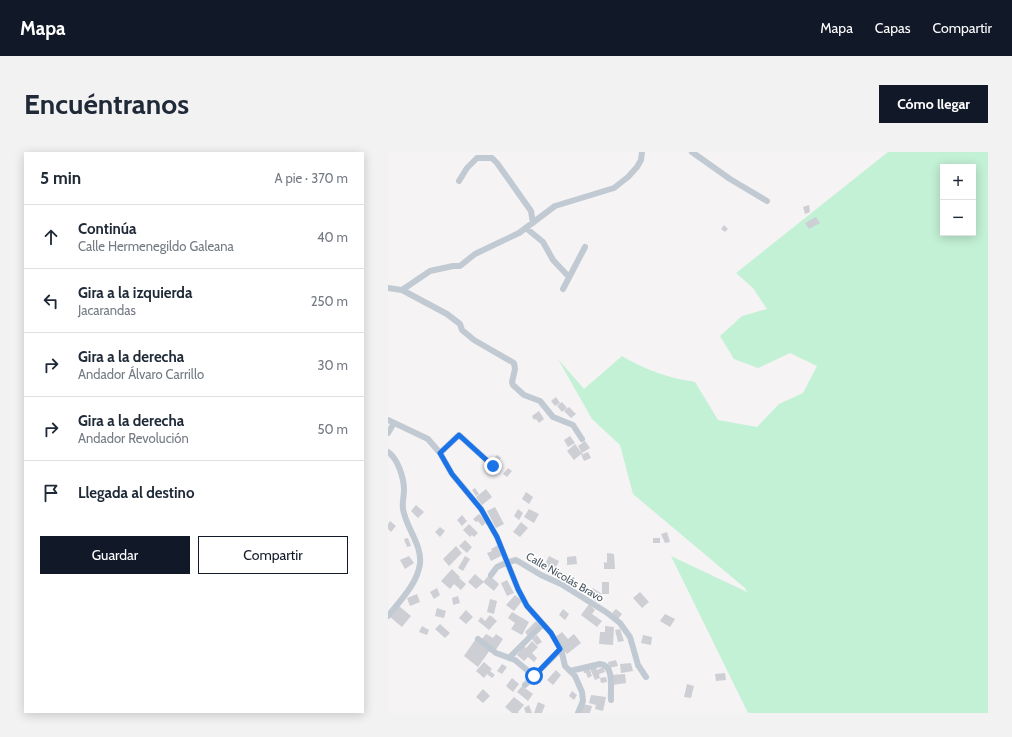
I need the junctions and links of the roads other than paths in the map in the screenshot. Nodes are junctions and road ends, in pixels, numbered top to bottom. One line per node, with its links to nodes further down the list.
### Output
1 (642, 152): 6 (street)
2 (692, 152): 5 (street)
3 (492, 155): 4 (street); 6 (street)
4 (459, 181)
5 (767, 201)
6 (533, 223): 7 (street)
7 (526, 228): 9 (street); 12 (street)
8 (585, 247): 9 (street)
9 (569, 277): 11 (street)
10 (388, 288): 12 (street)
11 (563, 289)
12 (402, 290): 16 (street)
13 (388, 420): 14 (street)
14 (394, 423): 15 (street); 18 (street)
15 (388, 433)
16 (582, 439)
17 (388, 452): 22 (street)
18 (440, 453): 19 (street); 20 (street)
19 (493, 466)
20 (508, 562): 21 (street); 23 (street); 29 (street, Calle Nicolás Bravo)
21 (491, 575)
22 (388, 616)
23 (543, 624): 25 (street); 26 (street)
24 (478, 639): 26 (street)
25 (560, 649): 27 (street); 28 (street)
26 (509, 658): 28 (street)
27 (570, 671): 31 (street); 32 (street)
28 (534, 676): 30 (street)
29 (646, 677)
30 (525, 685)
31 (611, 700)
32 (579, 712)

